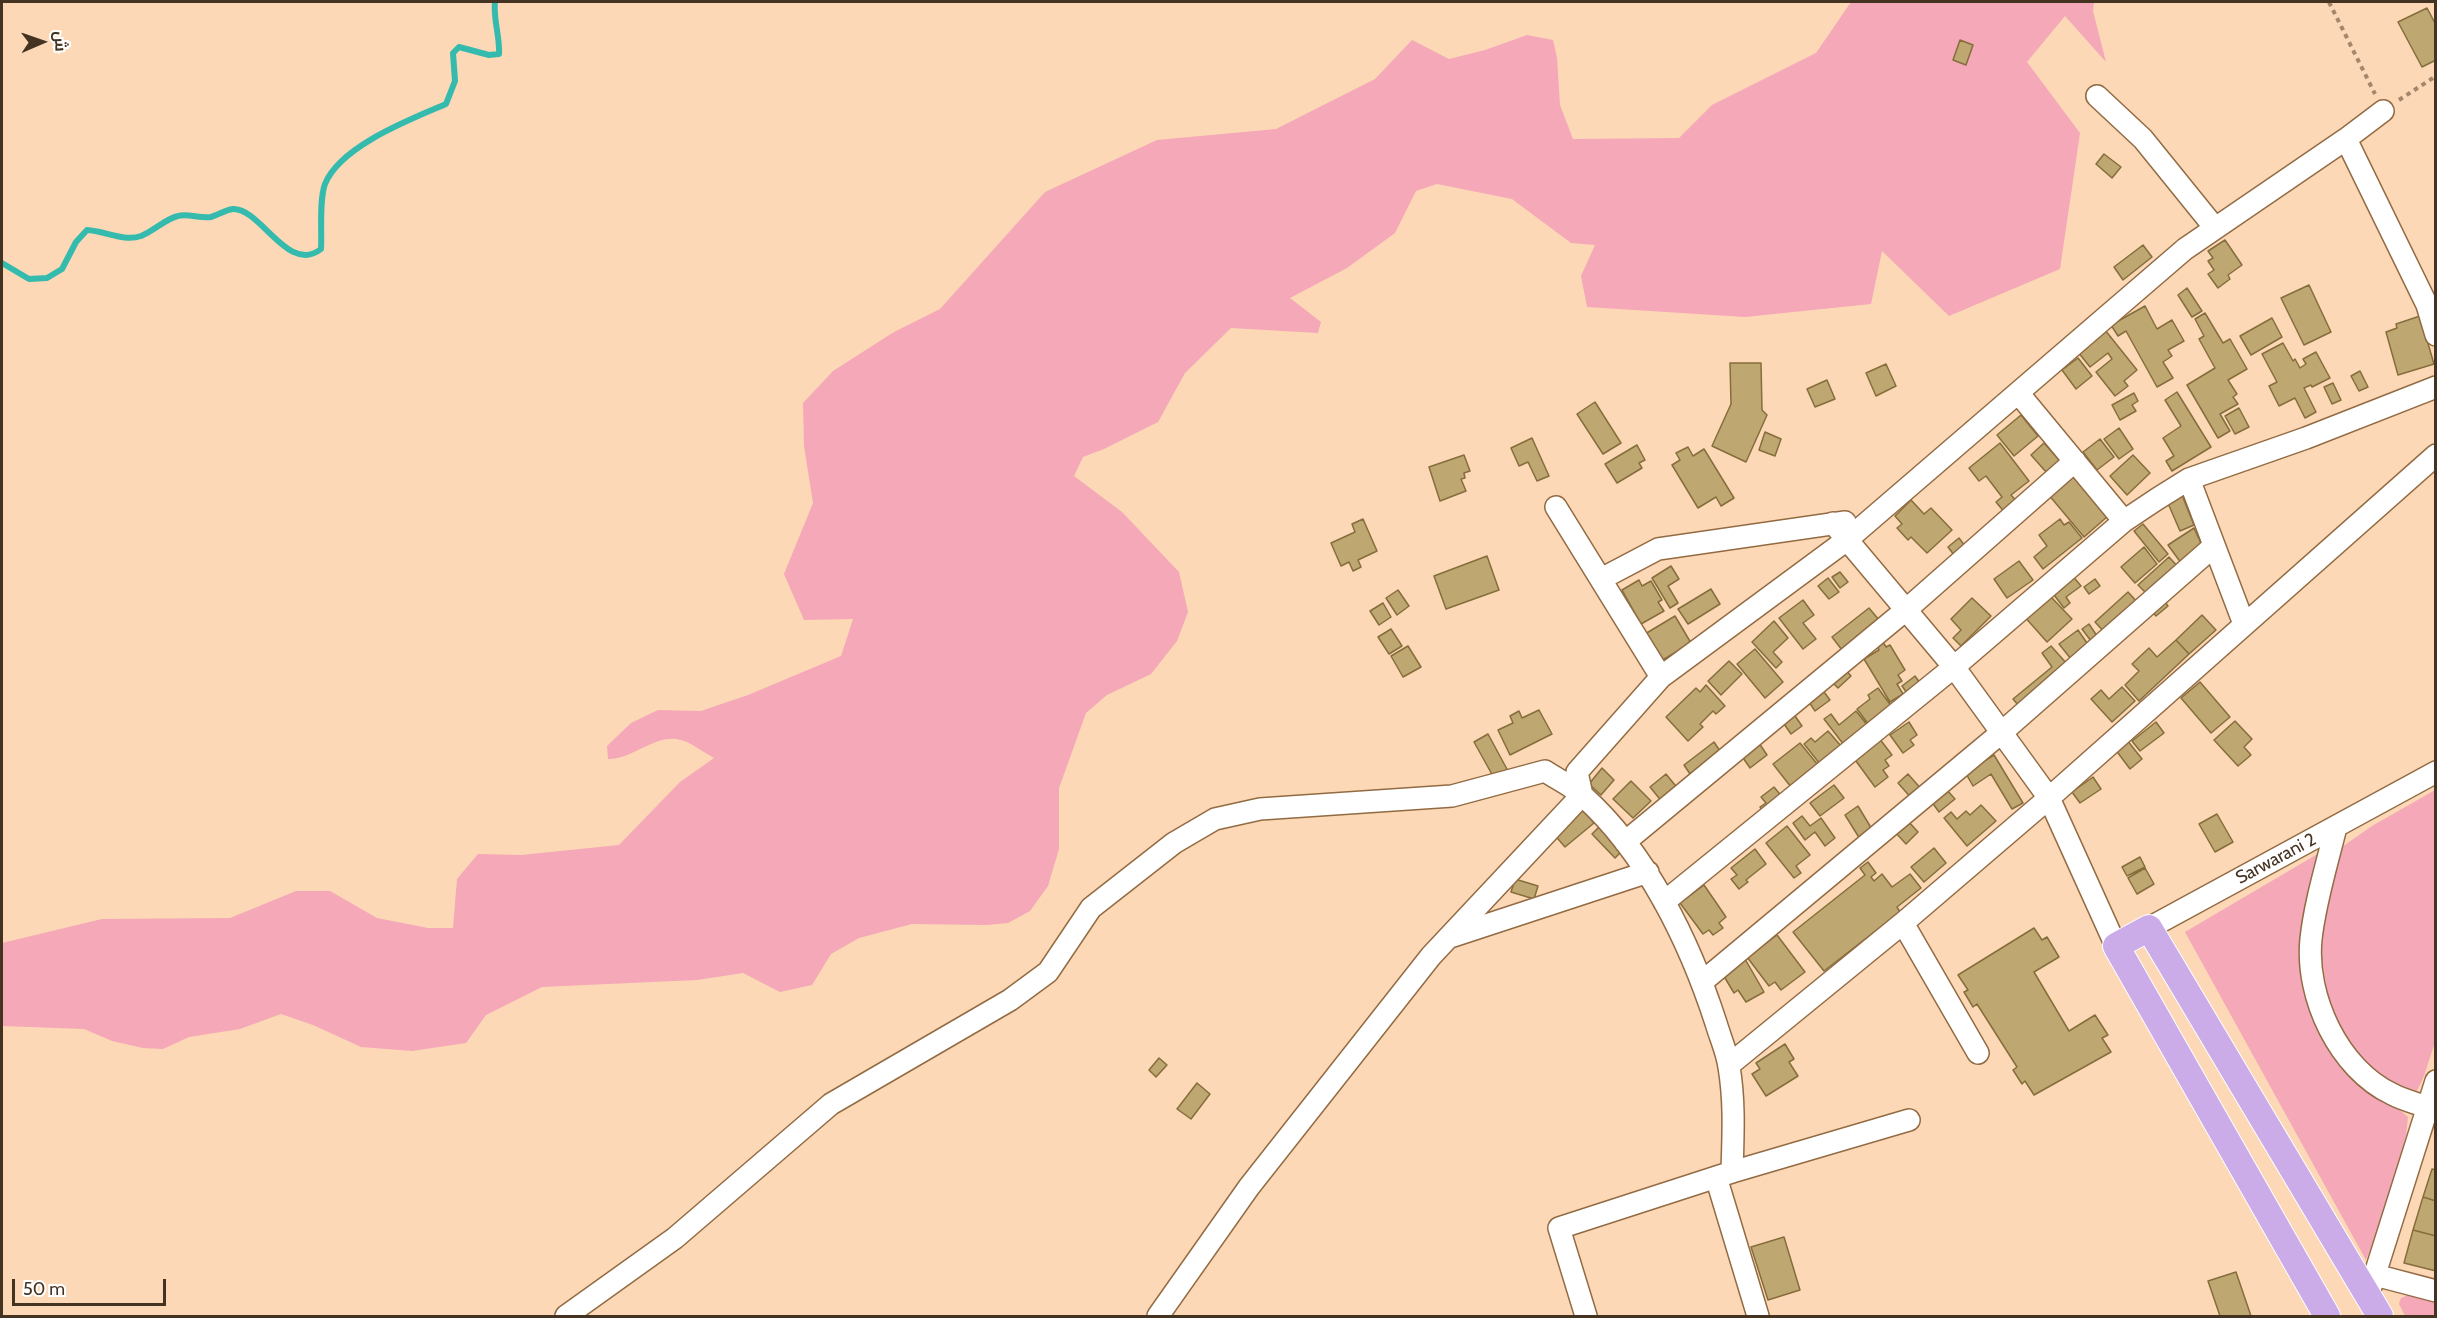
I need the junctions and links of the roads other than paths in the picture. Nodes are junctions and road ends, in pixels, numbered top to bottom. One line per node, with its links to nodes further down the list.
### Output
1 (2097, 96): 4 (street)
2 (2383, 111): 3 (street)
3 (2346, 139): 4 (street); 5 (street)
4 (2215, 228): 7 (street)
5 (2436, 335)
6 (2436, 387): 10 (street)
7 (2019, 394): 9 (street); 12 (street)
8 (2436, 454): 19 (street)
9 (2075, 461): 13 (street); 18 (street)
10 (2189, 479): 13 (street); 16 (street)
11 (1556, 507): 17 (street)
12 (1873, 518): 14 (street); 15 (street)
13 (2124, 521): 20 (street)
14 (1833, 523): 15 (street); 17 (street)
15 (1848, 539): 18 (street); 21 (street)
16 (2214, 546): 19 (street); 22 (street)
17 (1601, 579): 21 (street)
18 (1907, 609): 20 (street); 27 (street)
19 (2244, 624): 25 (street)
20 (1954, 667): 22 (street); 29 (street)
21 (1661, 677): 24 (street)
22 (2001, 733): 25 (street); 34 (street)
23 (2436, 772): 26 (street, Sarwarani 2)
24 (1582, 795): 27 (street); 32 (street); 43 (street)
25 (2049, 798): 30 (street); 33 (street)
26 (2336, 827): 31 (street, Sarwarani 2); 38 (street)
27 (1625, 843): 28 (street)
28 (1648, 872): 29 (street); 32 (street)
29 (1664, 902): 34 (street)
30 (1903, 923): 35 (street); 36 (street)
31 (2149, 928): 33 (main road, Sarwarani 2); 42 (main road)
32 (1447, 938): 44 (street)
33 (2116, 946): 47 (main road)
34 (1702, 982): 36 (street)
35 (1978, 1053)
36 (1729, 1065): 40 (street)
37 (2436, 1081): 38 (street)
38 (2428, 1116): 42 (street)
39 (1909, 1120): 40 (street)
40 (1724, 1175): 45 (street); 46 (street)
41 (2436, 1291): 42 (street)
42 (2374, 1296)
43 (566, 1317)
44 (1158, 1317)
45 (1586, 1317)
46 (1758, 1317)
47 (2327, 1317)

